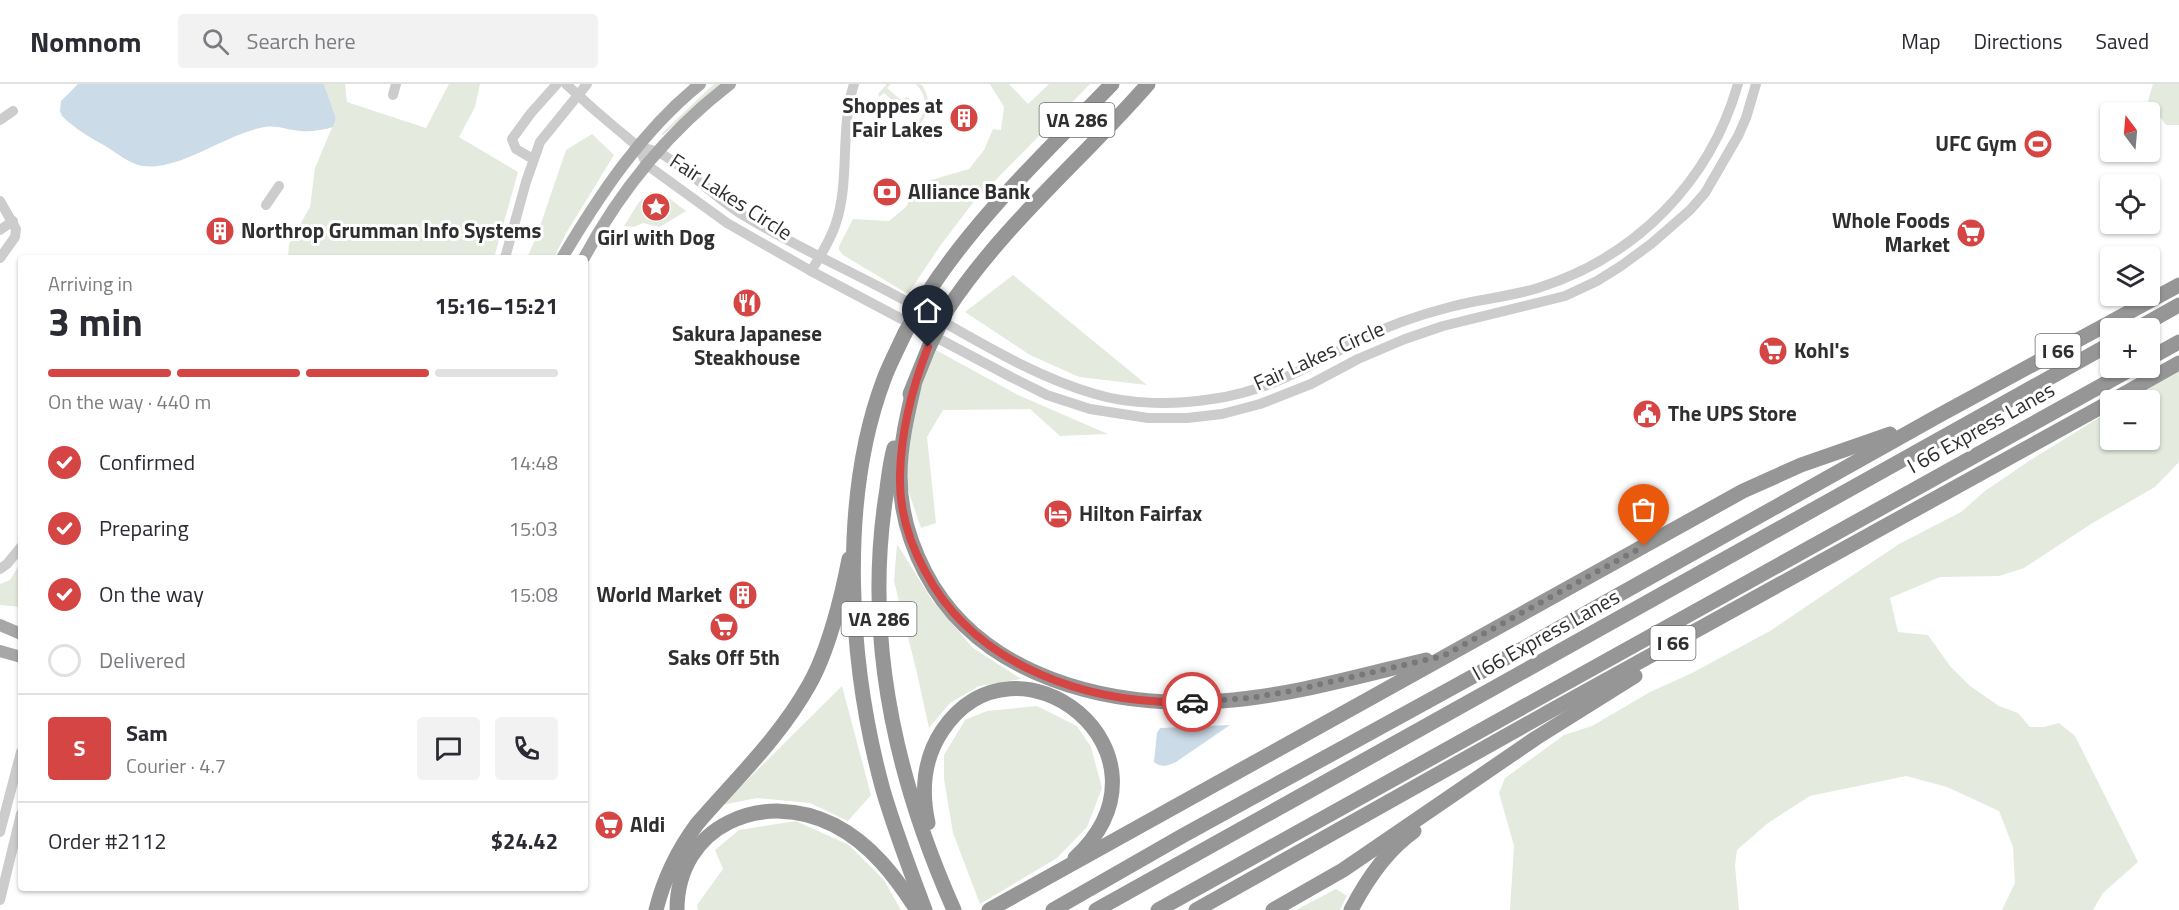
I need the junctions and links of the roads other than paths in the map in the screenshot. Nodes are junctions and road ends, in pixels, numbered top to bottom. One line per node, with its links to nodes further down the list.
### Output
1 (396, 84): 15 (street)
2 (557, 84): 21 (street)
3 (566, 84): 13 (street)
4 (587, 84): 13 (street)
5 (700, 84): 18 (main road)
6 (729, 84): 19 (main road)
7 (854, 84): 31 (street)
8 (1105, 84): 20 (highway)
9 (1112, 84): 20 (highway, VA 286)
10 (1756, 84): 14 (street, Fair Lakes Circle)
11 (1147, 85): 42 (highway, VA 286, bridge)
12 (1737, 88): 14 (street); 31 (street, Fair Lakes Circle)
13 (577, 94): 18 (street); 21 (street)
14 (1752, 97): 33 (street, Fair Lakes Circle)
15 (400, 104)
16 (13, 111): 17 (street)
17 (0, 120)
18 (638, 146): 19 (street, Fair Lakes Circle); 22 (street, Fair Lakes Circle); 29 (main road)
19 (658, 152): 22 (main road); 31 (street, Fair Lakes Circle)
20 (1042, 156): 46 (highway, VA 286, bridge)
21 (533, 159): 28 (street)
22 (647, 165): 30 (main road); 33 (street, Fair Lakes Circle)
23 (279, 186): 25 (street)
24 (0, 201): 26 (street)
25 (266, 205)
26 (13, 221): 27 (street); 32 (street)
27 (0, 230)
28 (506, 255)
29 (564, 255)
30 (586, 255)
31 (820, 257): 33 (street)
32 (0, 258)
33 (811, 271)
34 (2179, 285): 45 (highway, I 66)
35 (2179, 306): 36 (highway)
36 (2157, 318)
37 (2179, 342): 39 (highway)
38 (2100, 350): 69 (highway, I 66 Express Lanes)
39 (2160, 352)
40 (2179, 363): 43 (highway, I 66)
41 (2115, 378): 70 (highway, I 66 Express Lanes)
42 (914, 386): 54 (highway); 60 (highway, VA 286)
43 (2131, 390)
44 (2100, 408): 49 (highway, I 66)
45 (1938, 416): 54 (highway); 68 (highway, I 66)
46 (854, 526): 62 (highway); 65 (highway, VA 286)
47 (18, 551): 48 (street)
48 (0, 569)
49 (1745, 604): 55 (highway); 71 (highway, I 66)
50 (0, 625): 51 (main road)
51 (18, 633)
52 (0, 651): 53 (main road)
53 (18, 656)
54 (1443, 656): 59 (highway)
55 (1503, 762): 72 (highway); 73 (highway)
56 (18, 763): 58 (street)
57 (18, 826): 61 (street)
58 (0, 832)
59 (1037, 884): 60 (highway); 67 (highway)
60 (945, 890): 66 (highway, VA 286)
61 (0, 900)
62 (656, 910)
63 (677, 910): 64 (highway)
64 (917, 910)
65 (925, 910)
66 (954, 910)
67 (989, 910)
68 (1053, 910)
69 (1096, 910)
70 (1158, 910)
71 (1196, 910)
72 (1273, 910)
73 (1350, 910)

